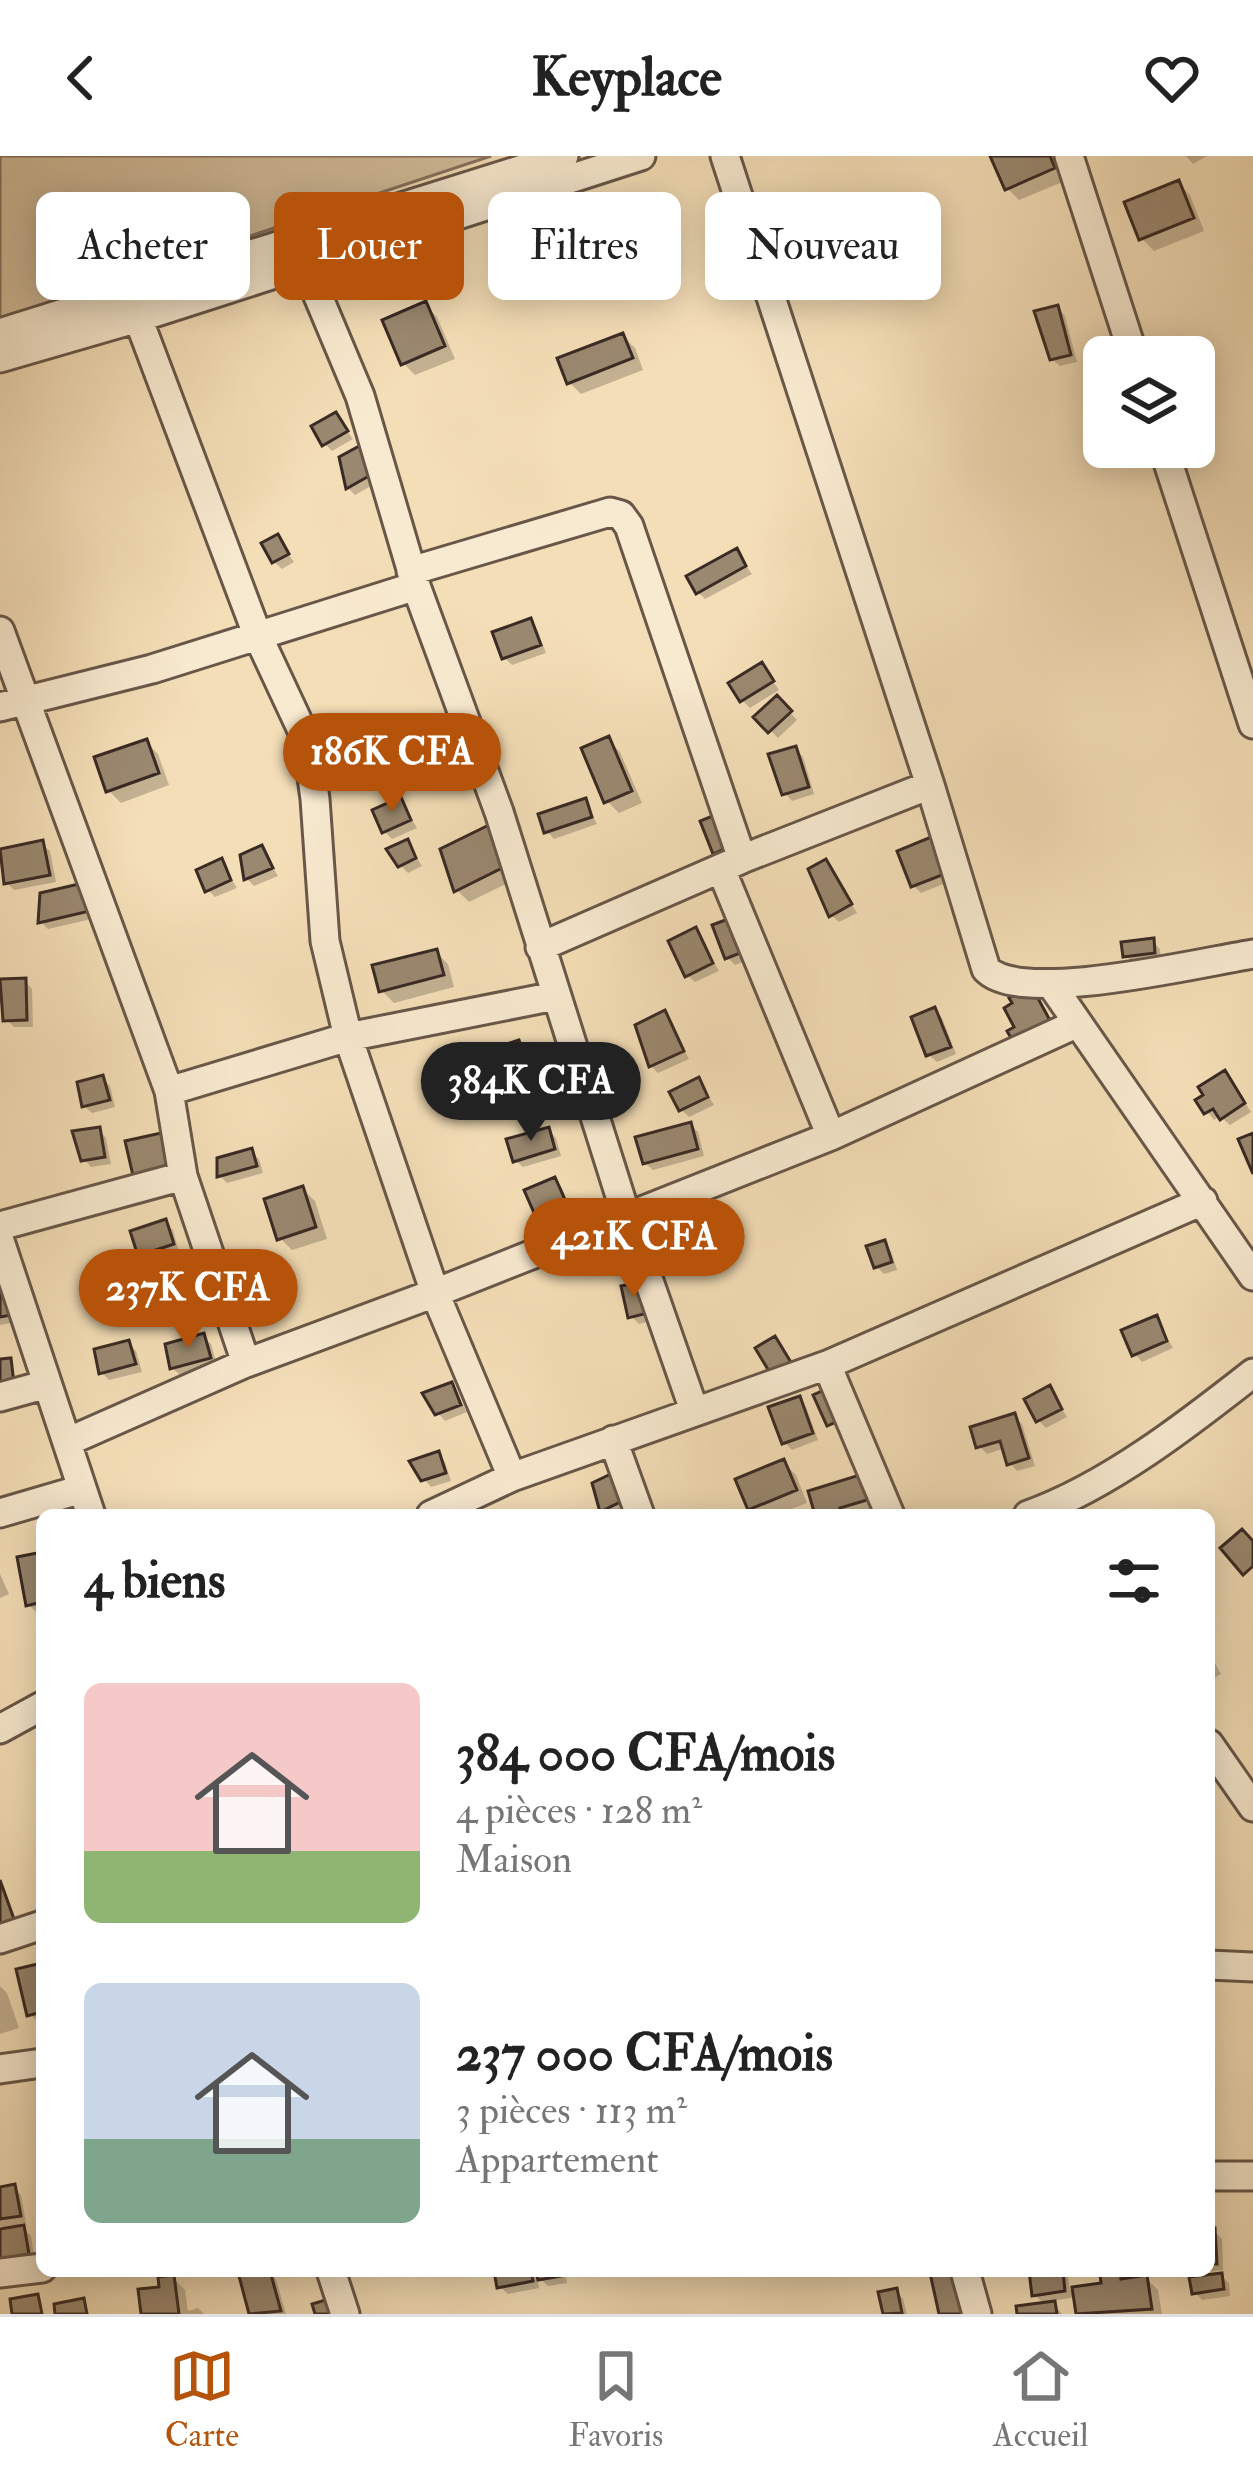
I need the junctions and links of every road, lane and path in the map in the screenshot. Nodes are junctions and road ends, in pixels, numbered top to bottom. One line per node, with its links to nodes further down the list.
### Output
1 (565, 156): 9 (street)
2 (641, 156): 5 (street)
3 (725, 156): 18 (street)
4 (1069, 156): 10 (street)
5 (464, 214)
6 (274, 276): 8 (street)
7 (319, 300): 13 (street)
8 (138, 318): 11 (street); 15 (street)
9 (0, 333)
10 (1127, 336)
11 (0, 358)
12 (1170, 468): 17 (street)
13 (414, 579): 15 (street); 19 (street); 20 (street)
14 (0, 632): 16 (street)
15 (257, 634): 16 (street); 25 (street)
16 (12, 704): 26 (street)
17 (1253, 724)
18 (930, 784): 19 (street); 22 (street)
19 (732, 864): 20 (street); 27 (street)
20 (540, 947): 23 (street)
21 (1253, 954): 22 (street)
22 (1053, 987): 24 (street)
23 (555, 996): 25 (street); 30 (street)
24 (1078, 1023): 27 (street); 29 (street)
25 (348, 1037): 26 (street); 34 (street)
26 (169, 1090): 28 (street)
27 (831, 1136): 30 (street)
28 (183, 1176): 31 (street); 35 (street)
29 (1203, 1201): 33 (street); 36 (street)
30 (626, 1215): 34 (street); 40 (street)
31 (0, 1226)
32 (0, 1241): 38 (street)
33 (1251, 1265)
34 (435, 1293): 35 (street); 43 (street)
35 (246, 1363): 42 (street)
36 (827, 1365): 40 (street); 49 (street)
37 (1253, 1373): 50 (street)
38 (47, 1384): 39 (street); 42 (street)
39 (0, 1397)
40 (694, 1410): 41 (street)
41 (613, 1440): 43 (street); 48 (street)
42 (67, 1442): 44 (street)
43 (512, 1477): 47 (street)
44 (87, 1502): 45 (street)
45 (36, 1509)
46 (36, 1509): 51 (street)
47 (444, 1509)
48 (638, 1509)
49 (887, 1509)
50 (1064, 1509)
51 (0, 1514)
52 (36, 1709): 53 (street)
53 (0, 1729)
54 (1215, 1758): 55 (street)
55 (1253, 1807)
56 (36, 1927): 57 (street)
57 (0, 1940)
58 (1215, 1965): 59 (street)
59 (1253, 1967)
60 (36, 2064): 61 (street)
61 (0, 2069)
62 (1215, 2176): 63 (street)
63 (1253, 2176)
64 (36, 2269): 65 (street)
65 (0, 2272)
66 (334, 2277): 68 (street)
67 (967, 2277): 69 (street)
68 (345, 2314)
69 (977, 2314)

